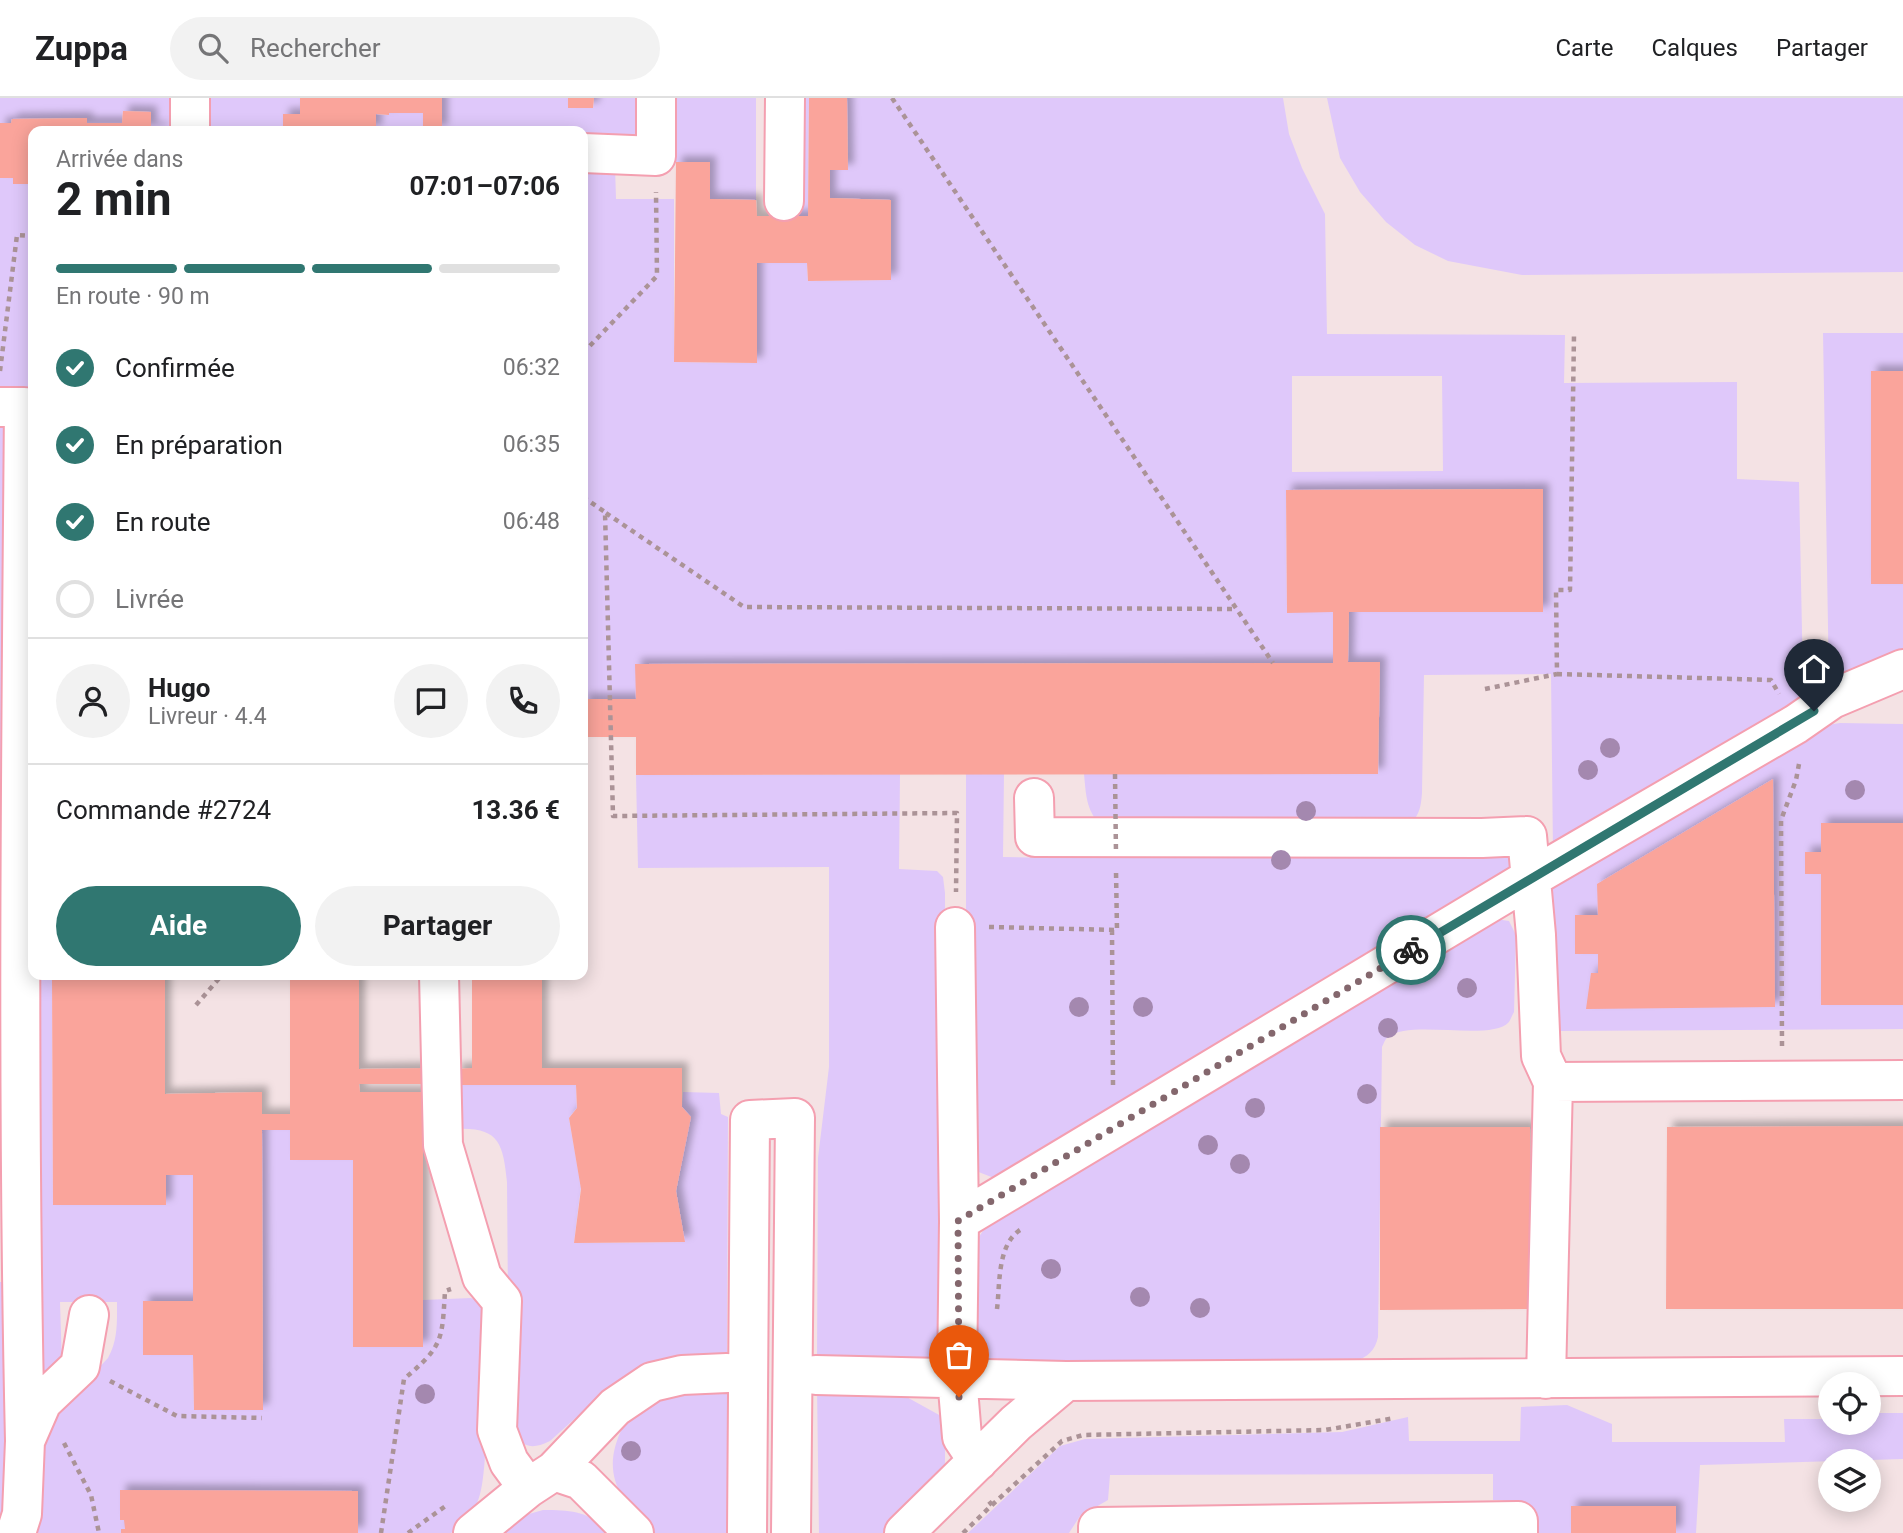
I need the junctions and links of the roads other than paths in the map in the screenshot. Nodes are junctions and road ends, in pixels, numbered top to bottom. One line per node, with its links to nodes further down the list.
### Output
1 (190, 98): 4 (lane)
2 (656, 98): 5 (lane)
3 (785, 98): 6 (lane)
4 (190, 126)
5 (588, 153)
6 (784, 201)
7 (0, 407): 12 (lane)
8 (1903, 668): 10 (lane)
9 (1034, 798): 10 (lane)
10 (1529, 879): 15 (lane); 16 (lane)
11 (955, 927): 16 (lane)
12 (10, 952): 17 (lane)
13 (439, 980): 27 (lane)
14 (1903, 1080): 15 (lane)
15 (1553, 1082): 23 (lane)
16 (958, 1221): 22 (lane)
17 (10, 1270): 25 (lane)
18 (89, 1315): 25 (lane)
19 (727, 1373): 27 (lane)
20 (816, 1374): 22 (lane)
21 (1903, 1376): 23 (lane)
22 (957, 1377): 24 (lane); 26 (lane)
23 (1546, 1379): 24 (lane)
24 (1066, 1381): 26 (lane)
25 (25, 1441): 29 (lane)
26 (978, 1461): 34 (lane)
27 (541, 1480): 30 (lane); 31 (lane)
28 (1468, 1527): 35 (lane); 36 (lane)
29 (16, 1533)
30 (473, 1533)
31 (634, 1533)
32 (747, 1533): 33 (lane)
33 (791, 1533)
34 (904, 1533)
35 (1098, 1533)
36 (1518, 1533)

